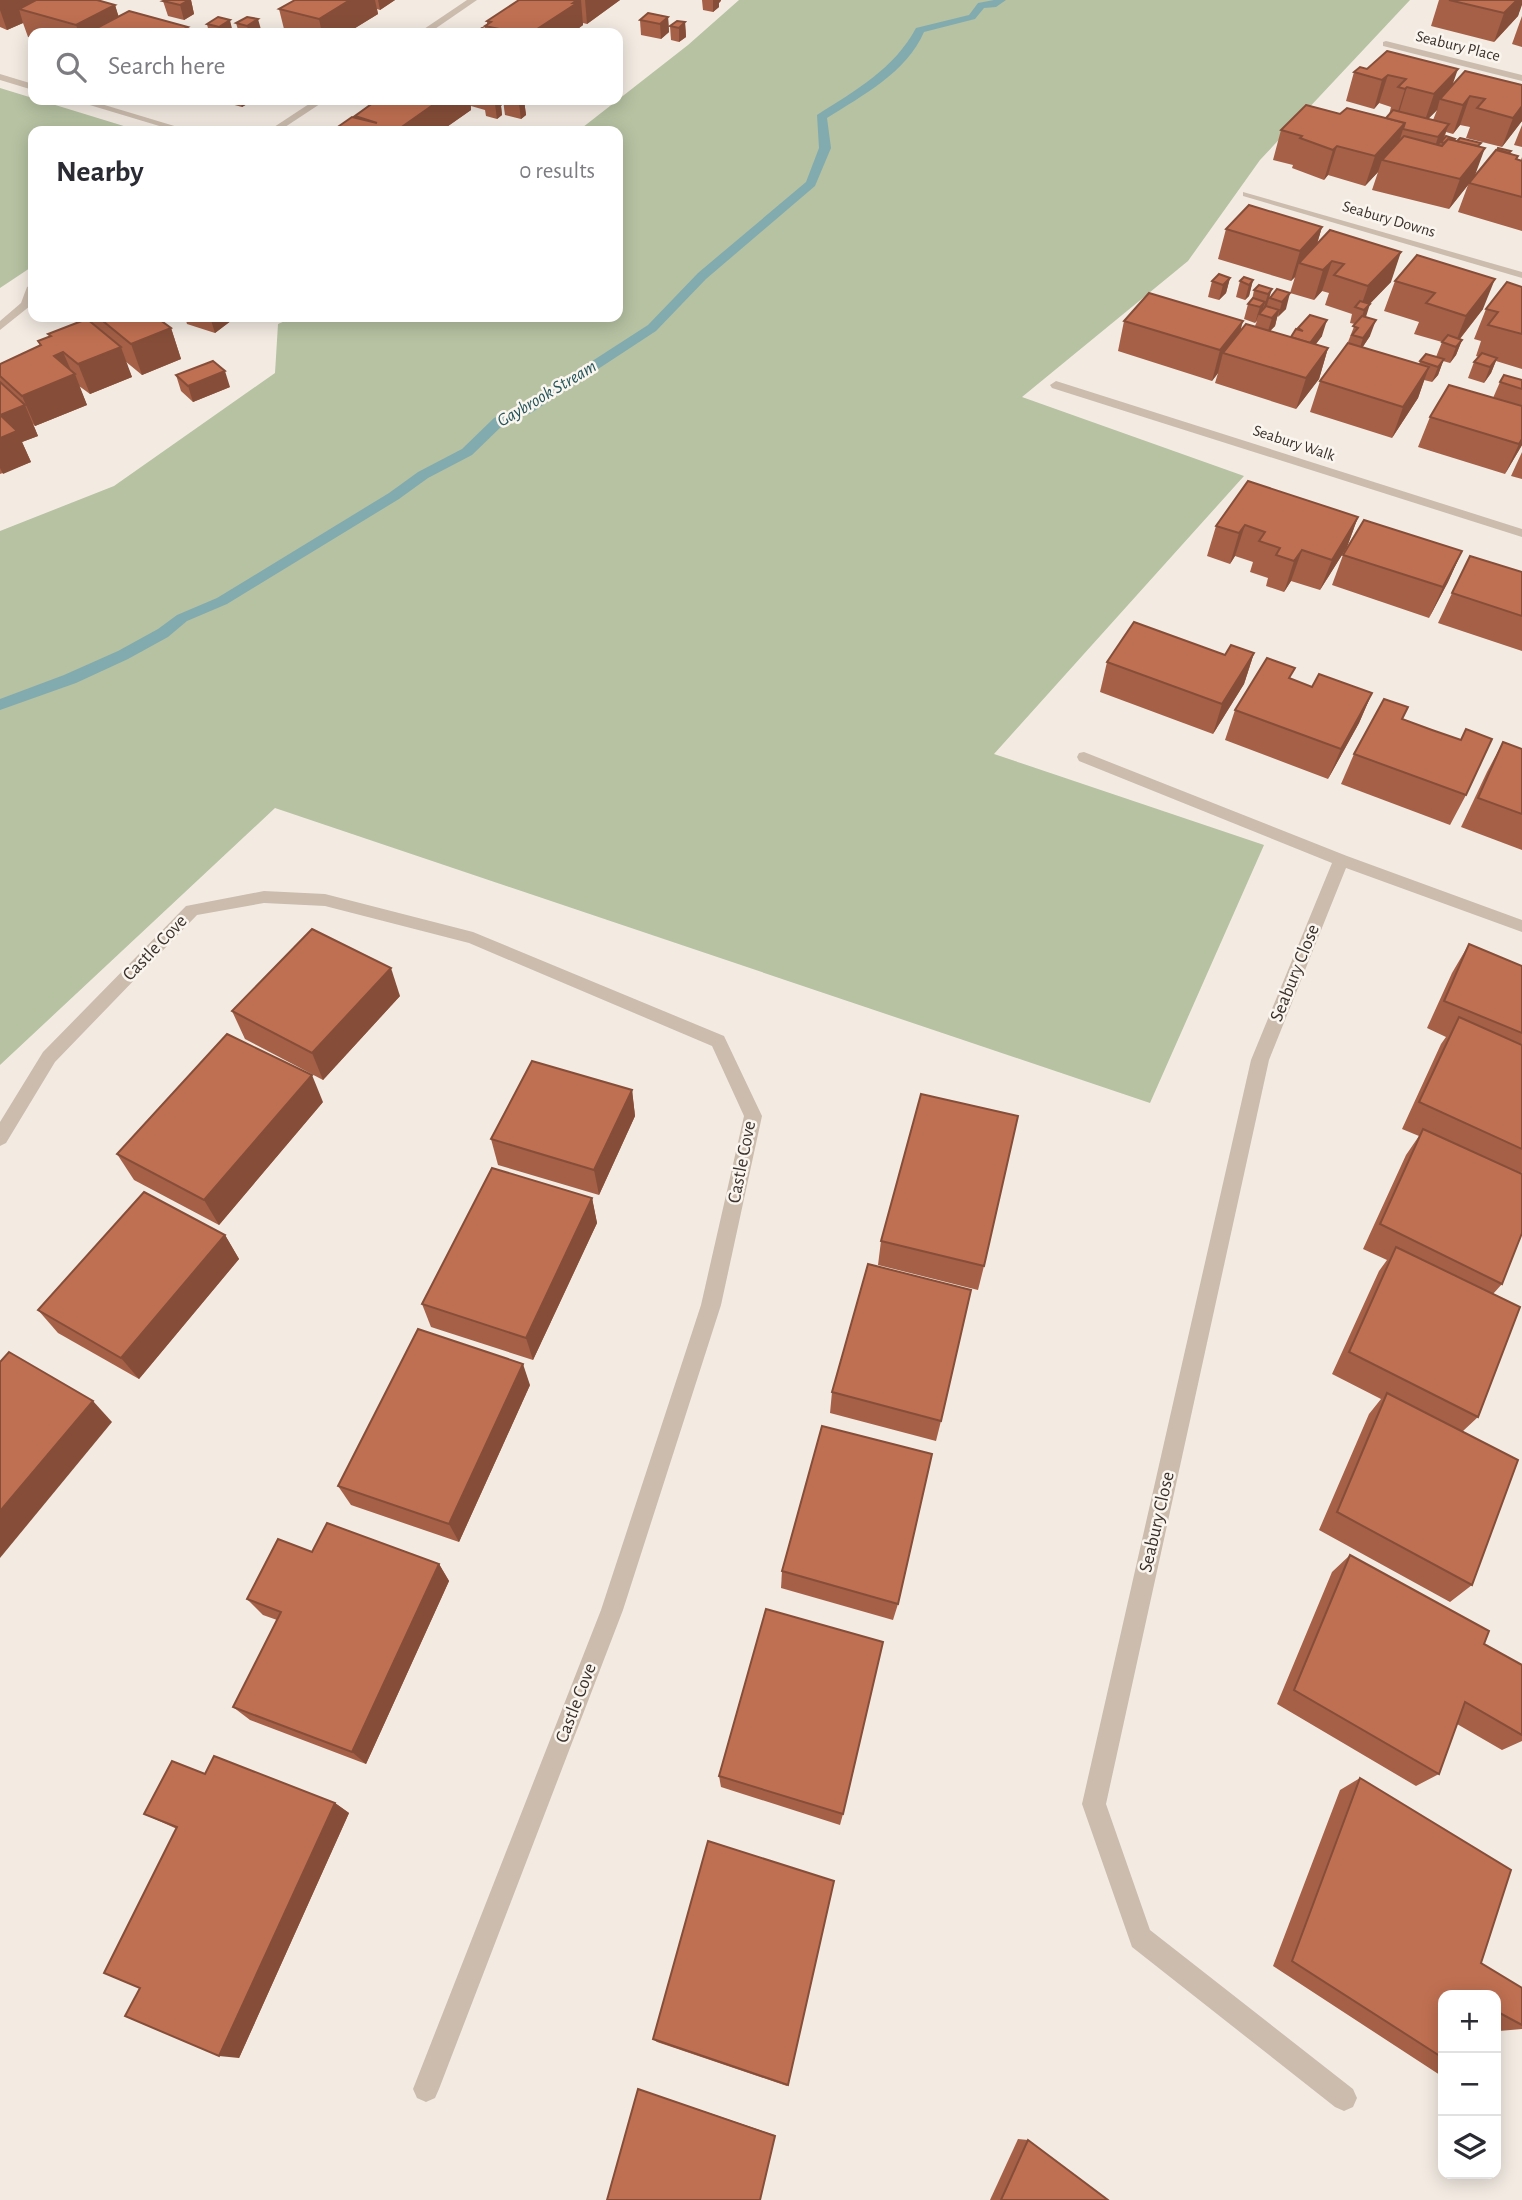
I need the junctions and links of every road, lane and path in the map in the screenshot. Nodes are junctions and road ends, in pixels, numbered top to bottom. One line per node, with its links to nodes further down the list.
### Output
1 (473, 0): 2 (street)
2 (431, 28)
3 (1385, 44): 5 (street, Seabury Place)
4 (0, 77): 6 (street)
5 (1522, 78)
6 (28, 85)
7 (95, 105): 9 (street)
8 (313, 105): 10 (street)
9 (169, 126)
10 (281, 126)
11 (1247, 194): 12 (street, Seabury Downs)
12 (1522, 275)
13 (28, 299): 14 (street)
14 (0, 327)
15 (1056, 385): 16 (street, Seabury Walk)
16 (1522, 533)
17 (1084, 757): 18 (street)
18 (1341, 860): 19 (street); 22 (street, Seabury Close)
19 (1522, 926)
20 (0, 1138): 21 (street, Castle Cove)
21 (426, 2089)
22 (1344, 2098)

